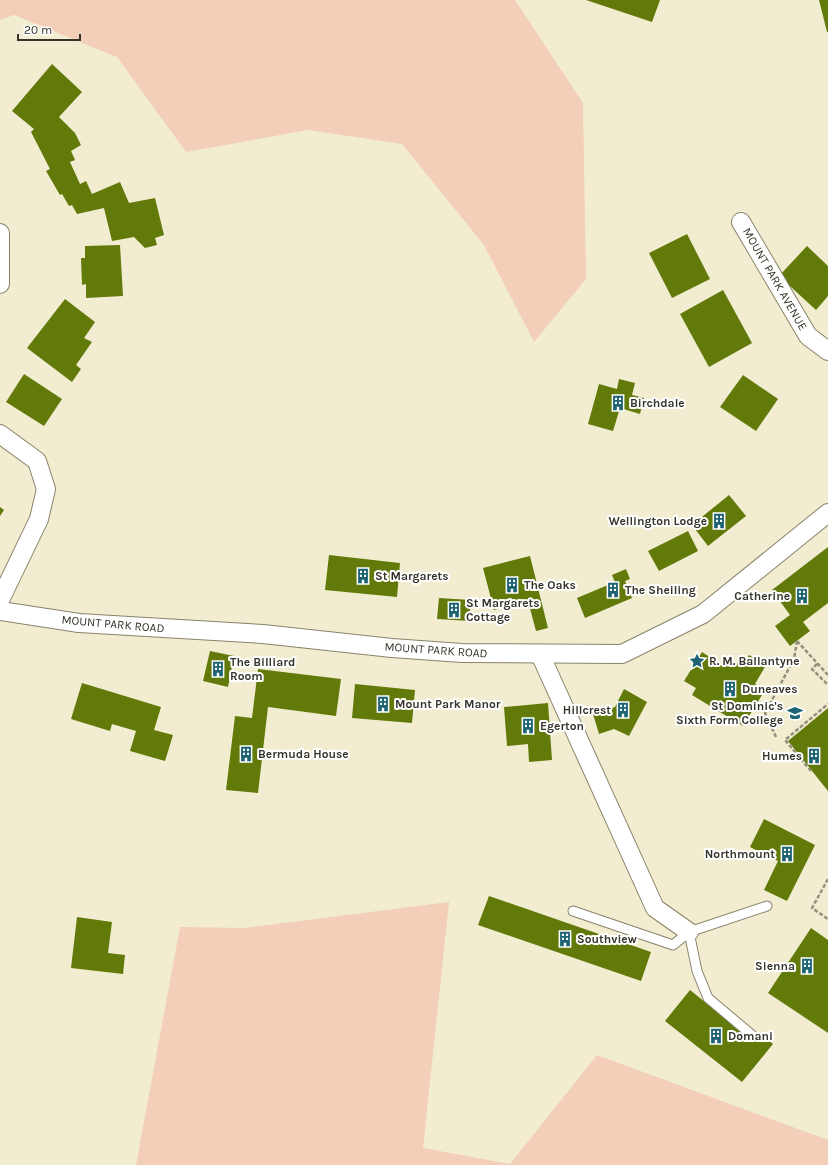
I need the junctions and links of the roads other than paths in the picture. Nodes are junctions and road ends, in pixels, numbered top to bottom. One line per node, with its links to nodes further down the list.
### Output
1 (741, 222): 4 (street, MOUNT PARK AVENUE)
2 (0, 234): 3 (street)
3 (0, 284)
4 (828, 351)
5 (0, 434): 7 (street)
6 (828, 513): 9 (street, MOUNT PARK ROAD)
7 (0, 600)
8 (0, 611): 9 (street, MOUNT PARK ROAD)
9 (540, 654): 12 (street)
10 (767, 906): 12 (lane)
11 (573, 912): 12 (lane)
12 (689, 932): 13 (lane)
13 (753, 1036)

